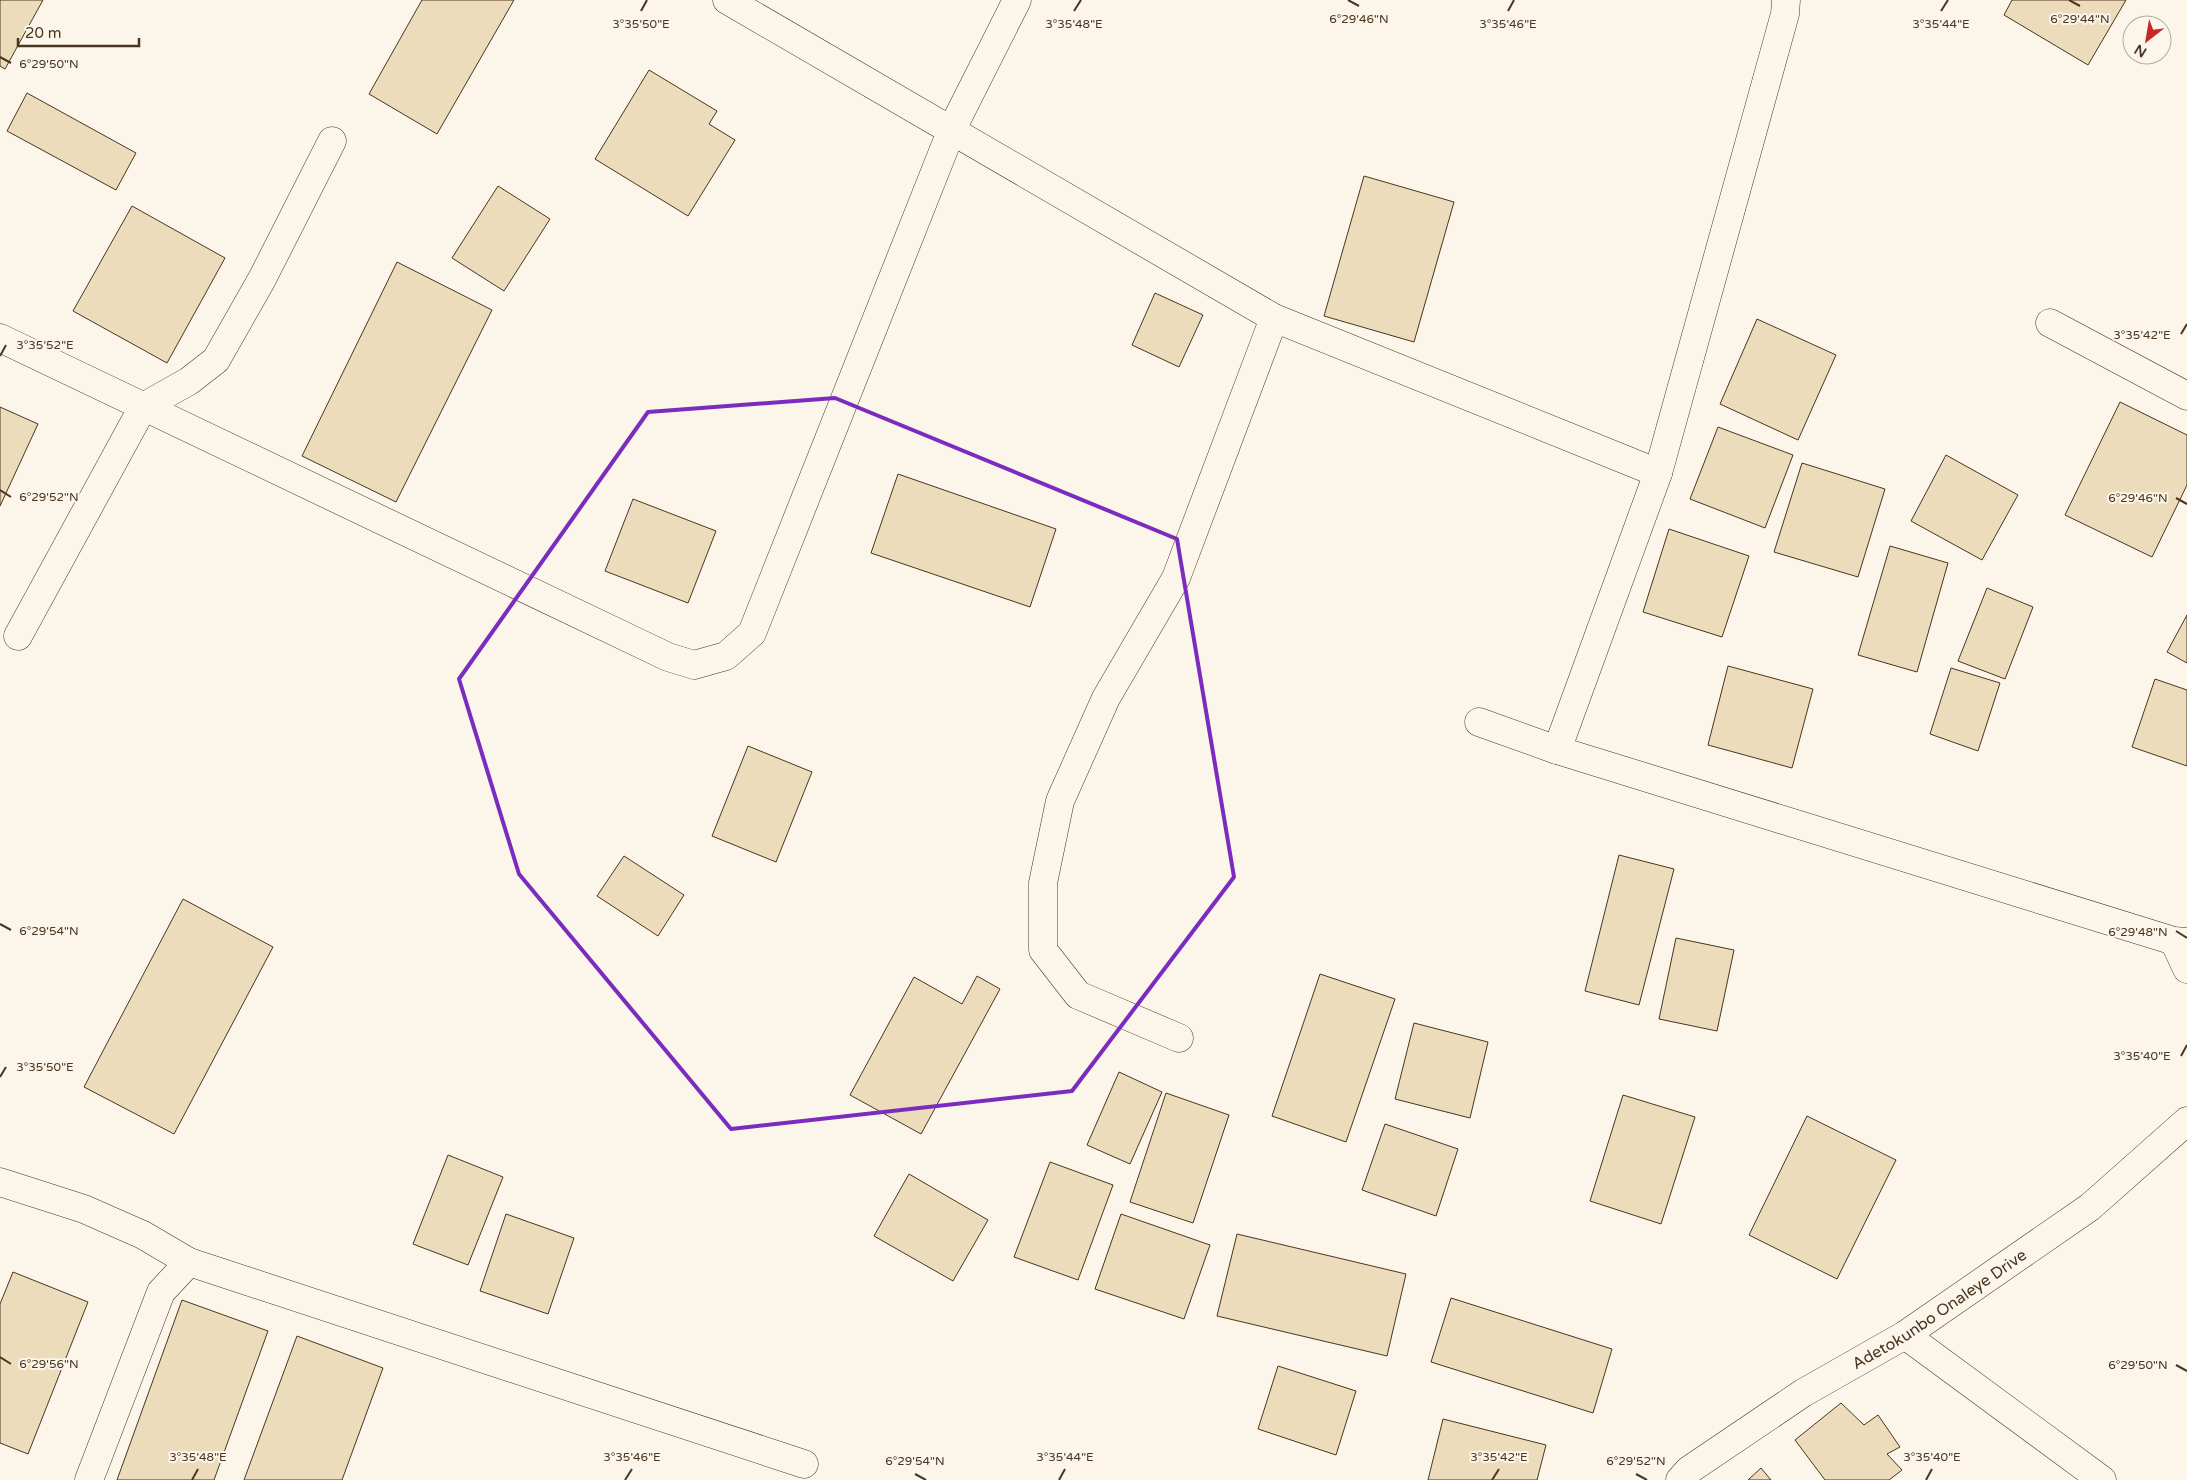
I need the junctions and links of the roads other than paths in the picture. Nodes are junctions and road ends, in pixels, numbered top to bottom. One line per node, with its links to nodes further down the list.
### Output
1 (728, 0): 4 (street)
2 (1017, 0): 4 (street)
3 (1786, 0): 11 (street)
4 (952, 130): 6 (street); 10 (street)
5 (332, 141): 10 (street)
6 (1274, 318): 11 (street); 17 (street)
7 (2050, 323): 9 (street)
8 (0, 338): 10 (street)
9 (2187, 396)
10 (143, 407): 12 (street)
11 (1658, 473): 14 (street)
12 (18, 636)
13 (1479, 722): 14 (street)
14 (1557, 750): 15 (street)
15 (2180, 942): 16 (street)
16 (2187, 969)
17 (1179, 1038)
18 (2187, 1121): 21 (street, Adetokunbo Onaleye Drive)
19 (0, 1182): 20 (street)
20 (189, 1262): 22 (street); 23 (street)
21 (1905, 1335): 24 (street, Adetokunbo Onaleye Drive); 25 (street)
22 (804, 1464)
23 (89, 1480)
24 (1680, 1480)
25 (2102, 1480)

